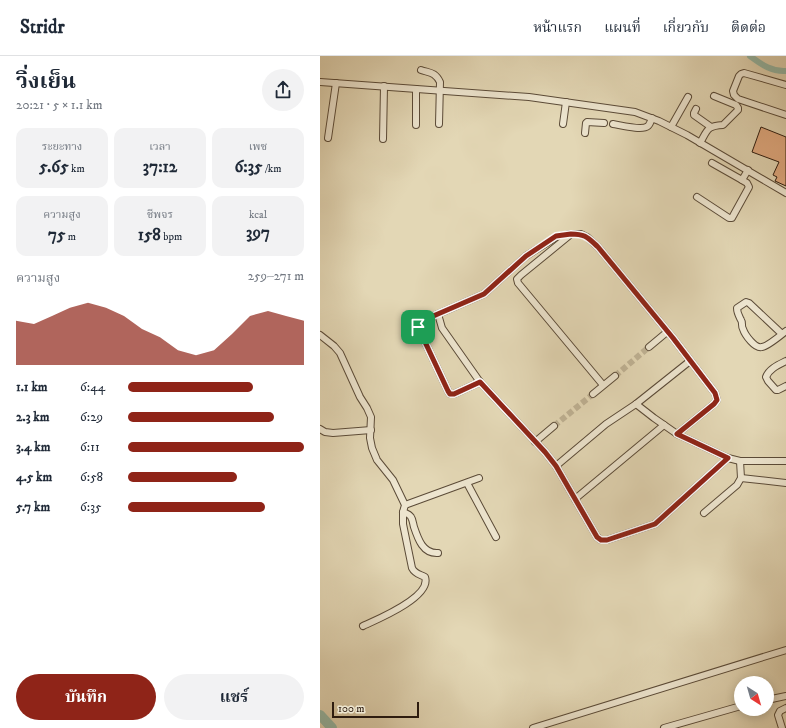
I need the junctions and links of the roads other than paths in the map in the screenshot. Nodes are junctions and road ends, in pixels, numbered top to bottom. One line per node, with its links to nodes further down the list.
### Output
1 (420, 70): 7 (street)
2 (320, 82): 3 (street)
3 (336, 83): 5 (street); 22 (street)
4 (786, 85): 12 (street)
5 (384, 86): 6 (street); 23 (street)
6 (416, 88): 7 (street); 18 (street)
7 (440, 90): 10 (street); 15 (street)
8 (714, 96): 20 (street)
9 (688, 97): 19 (street)
10 (566, 102): 13 (street); 16 (street)
11 (696, 109): 20 (street)
12 (786, 116)
13 (652, 118): 17 (street); 19 (street)
14 (604, 123): 21 (street)
15 (439, 124)
16 (563, 124)
17 (613, 124)
18 (416, 125)
19 (671, 127): 24 (street)
20 (711, 127): 24 (street)
21 (585, 133)
22 (328, 138)
23 (383, 139)
24 (700, 143): 26 (street)
25 (712, 163): 27 (street)
26 (748, 170): 27 (street); 28 (street)
27 (742, 180): 29 (street)
28 (786, 193)
29 (697, 197)
30 (571, 234): 31 (street); 32 (street); 40 (street)
31 (438, 314): 39 (street); 39 (street)
32 (667, 332): 35 (street); 36 (street)
33 (784, 333): 33 (street)
34 (320, 335): 47 (street)
35 (649, 347)
36 (690, 361): 43 (street); 48 (street)
37 (785, 362): 41 (street)
38 (615, 376): 40 (street)
39 (480, 382): 49 (street)
40 (603, 385): 42 (street)
41 (786, 386)
42 (593, 394)
43 (636, 404): 44 (street); 53 (street)
44 (664, 425): 48 (street); 58 (street)
45 (554, 426): 49 (street)
46 (320, 429): 47 (street)
47 (371, 430): 59 (street)
48 (677, 434): 50 (street)
49 (535, 442): 53 (street)
50 (728, 458): 51 (street); 58 (street)
51 (740, 461): 52 (street); 55 (street)
52 (786, 461)
53 (556, 466): 58 (street)
54 (480, 478): 56 (street)
55 (741, 478): 57 (street); 61 (street)
56 (467, 483): 59 (street); 62 (street)
57 (786, 483)
58 (575, 499)
59 (405, 505): 60 (street)
60 (403, 512): 63 (street); 64 (street)
61 (704, 513)
62 (496, 537)
63 (438, 553)
64 (363, 626)
65 (786, 650): 71 (street)
66 (786, 696): 67 (street)
67 (774, 699)
68 (734, 708): 70 (street)
69 (786, 708): 73 (street)
70 (672, 727): 72 (street)
71 (532, 728)
72 (664, 728)
73 (782, 728)

